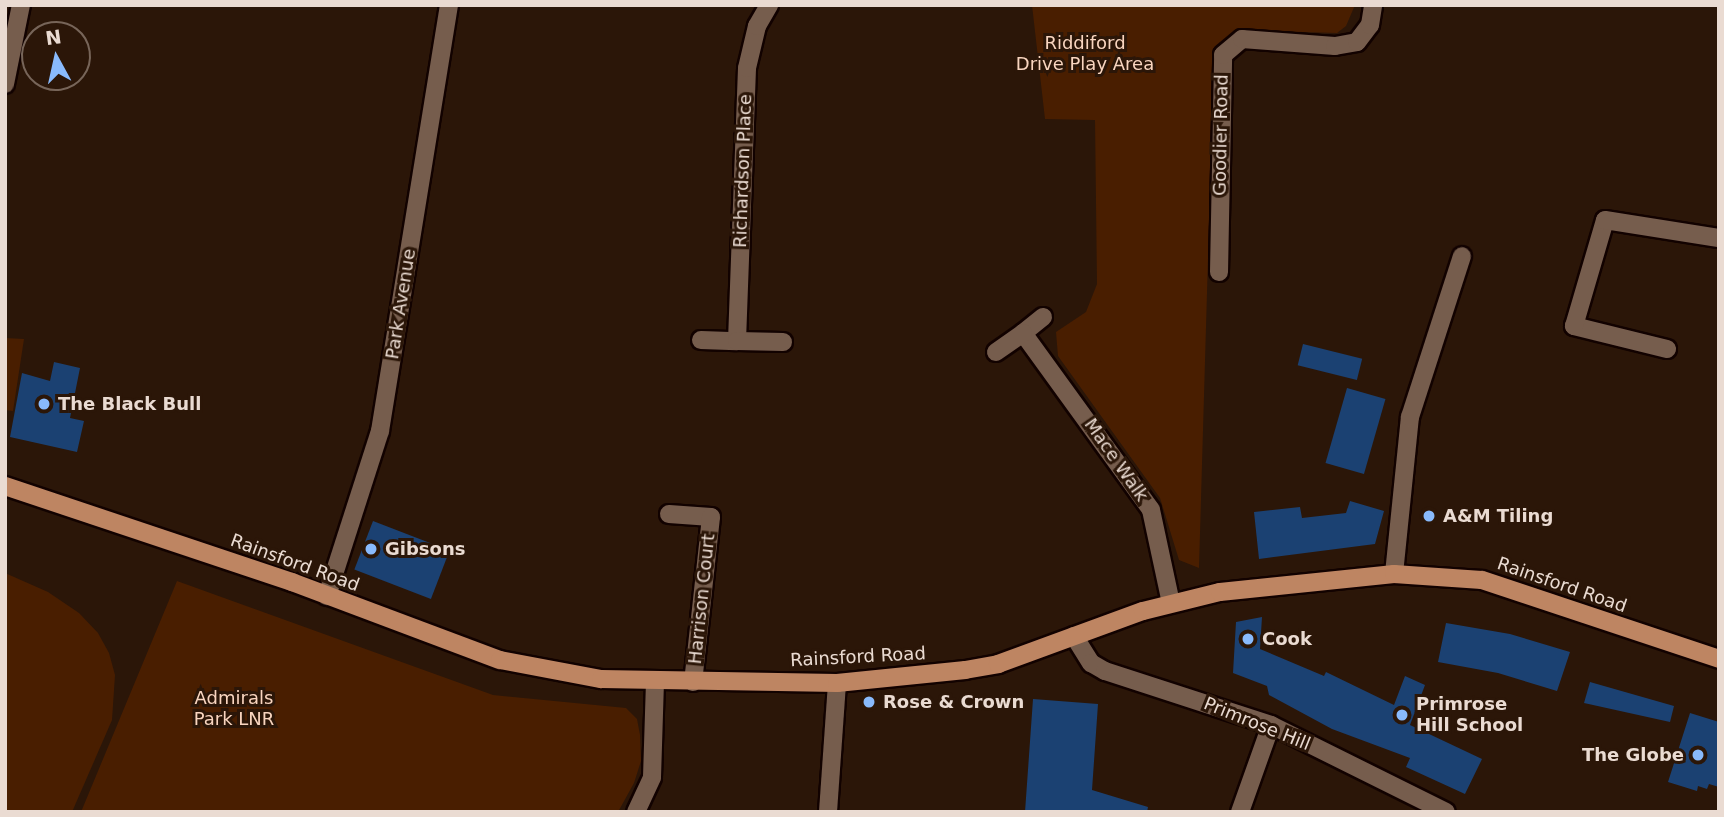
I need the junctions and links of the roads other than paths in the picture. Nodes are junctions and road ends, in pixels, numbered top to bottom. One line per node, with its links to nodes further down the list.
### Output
1 (21, 5): 5 (street)
2 (449, 5): 19 (street, Park Avenue)
3 (769, 5): 12 (street, Richardson Place)
4 (1373, 5): 8 (street, Goodier Road)
5 (5, 84)
6 (1719, 238): 14 (street)
7 (1462, 256): 18 (street)
8 (1219, 272)
9 (1043, 317): 10 (street)
10 (1023, 333): 15 (street); 20 (street, Mace Walk)
11 (701, 340): 12 (street)
12 (737, 341): 13 (street)
13 (783, 342)
14 (1667, 349)
15 (996, 352)
16 (5, 486): 19 (main road, Rainsford Road)
17 (669, 514): 24 (street, Harrison Court)
18 (1394, 573): 20 (main road, Rainsford Road); 22 (main road, Rainsford Road)
19 (327, 596): 23 (main road, Rainsford Road)
20 (1171, 604): 21 (main road, Rainsford Road)
21 (1074, 636): 25 (main road, Rainsford Road); 26 (street, Primrose Hill)
22 (1719, 659)
23 (655, 681): 24 (main road, Rainsford Road); 27 (street)
24 (693, 682): 25 (main road, Rainsford Road)
25 (837, 682): 28 (street)
26 (1271, 725): 29 (street); 30 (street, Primrose Hill)
27 (636, 812)
28 (828, 812)
29 (1240, 812)
30 (1446, 812)

